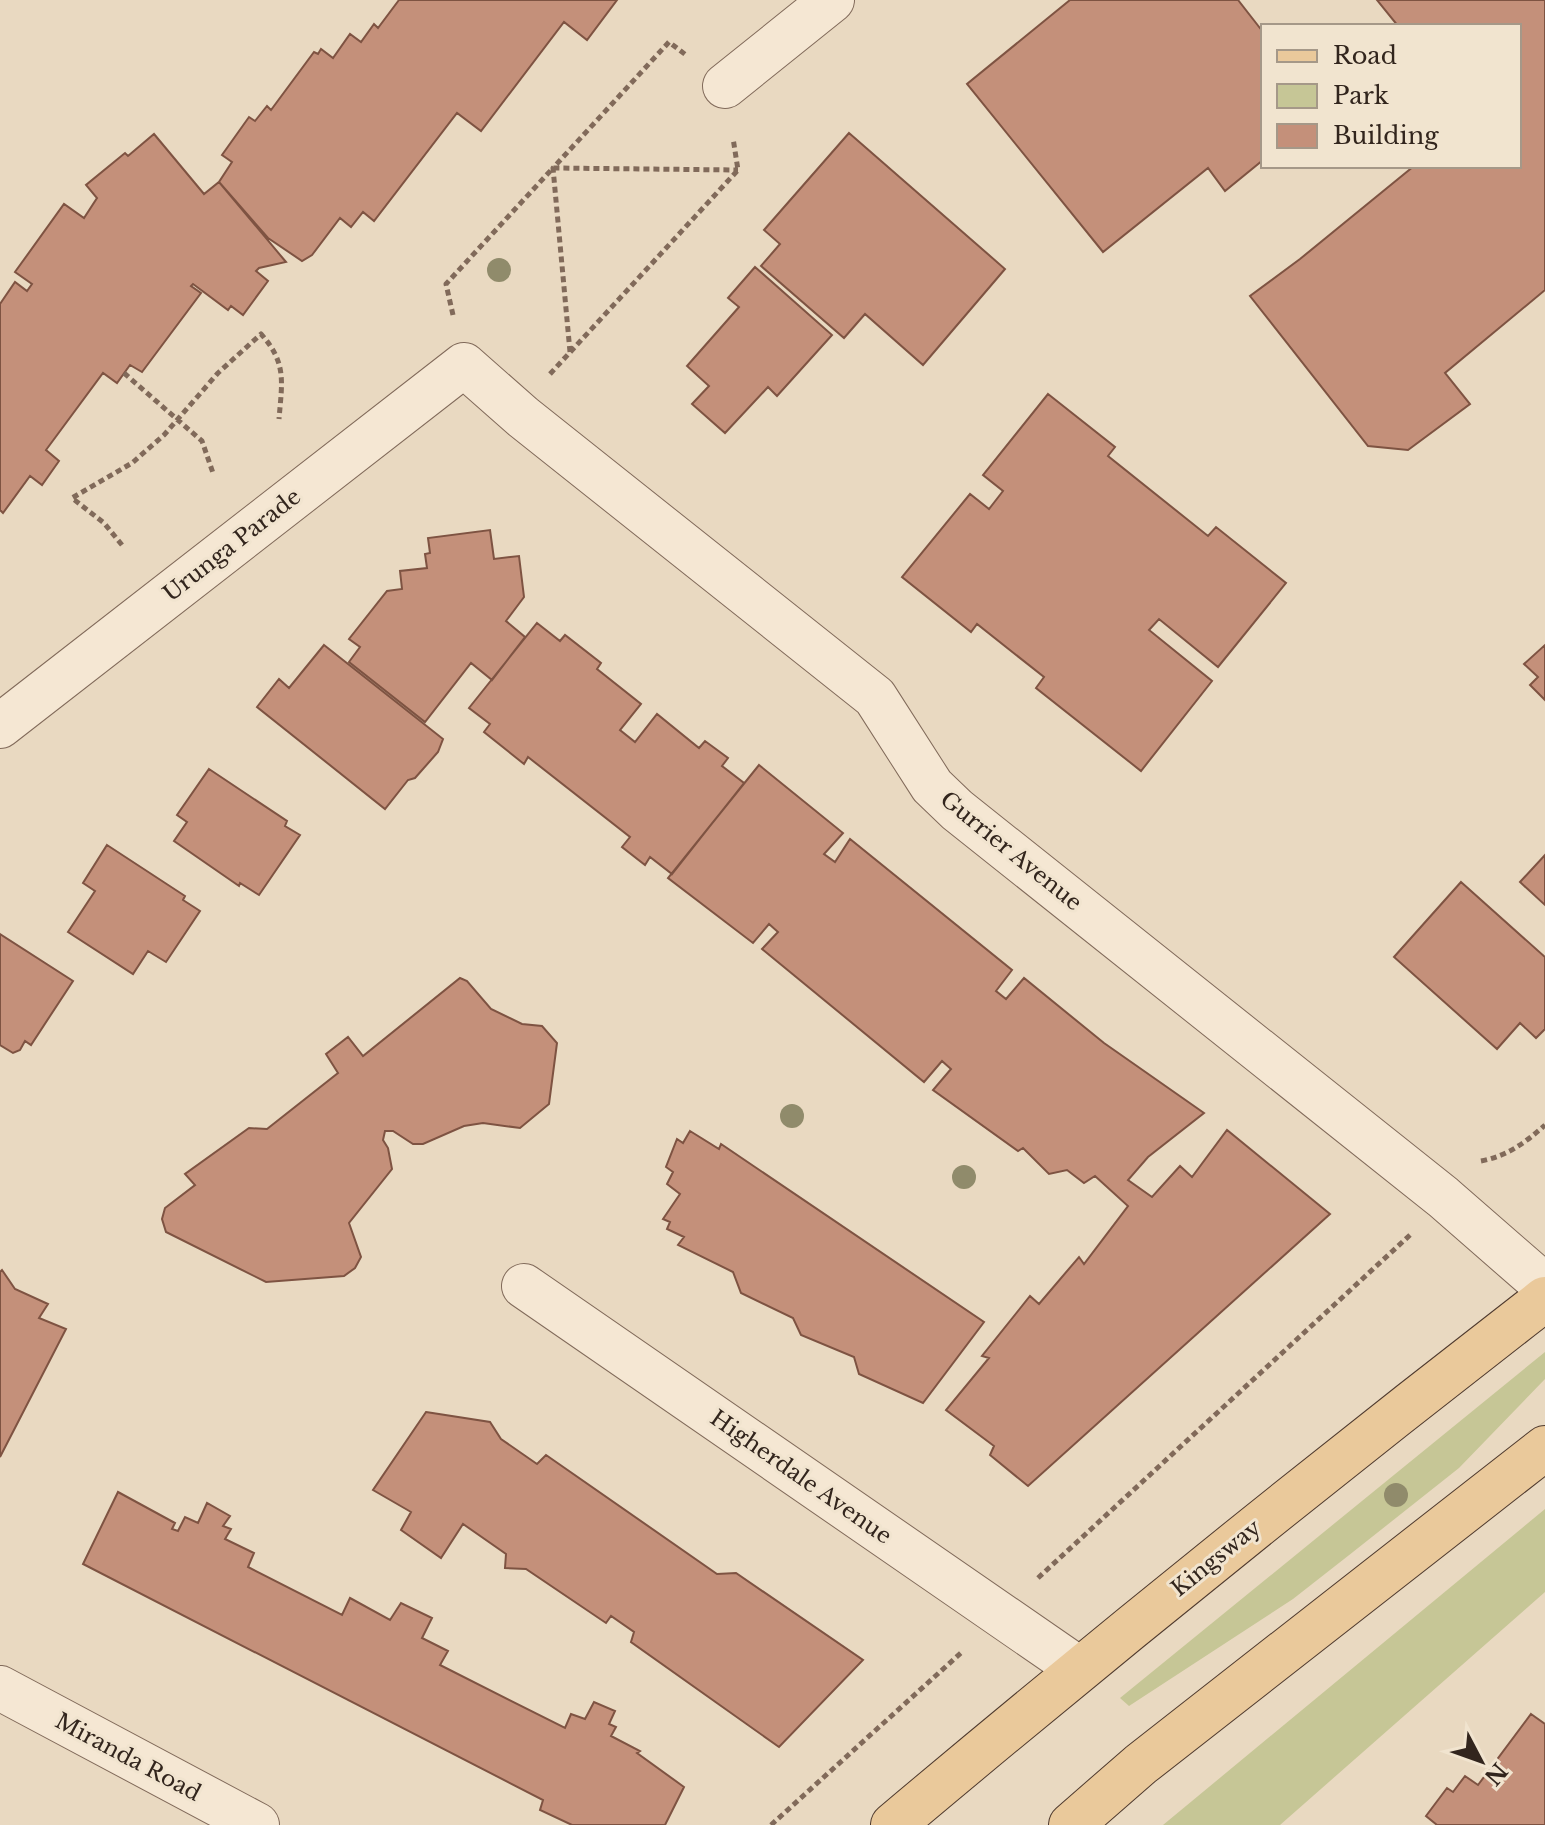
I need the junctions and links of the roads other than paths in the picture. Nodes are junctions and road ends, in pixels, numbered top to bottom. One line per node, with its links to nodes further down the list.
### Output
1 (832, 0): 2 (street)
2 (725, 86)
3 (464, 365): 4 (street, Urunga Parade); 6 (street, Gurrier Avenue)
4 (0, 726)
5 (524, 1286): 9 (street, Higherdale Avenue)
6 (1545, 1286)
7 (1545, 1299): 9 (main road, Kingsway)
8 (1545, 1448): 13 (main road)
9 (1079, 1669): 12 (main road, Kingsway)
10 (0, 1688): 11 (street, Miranda Road)
11 (257, 1825)
12 (893, 1825)
13 (1071, 1825)

